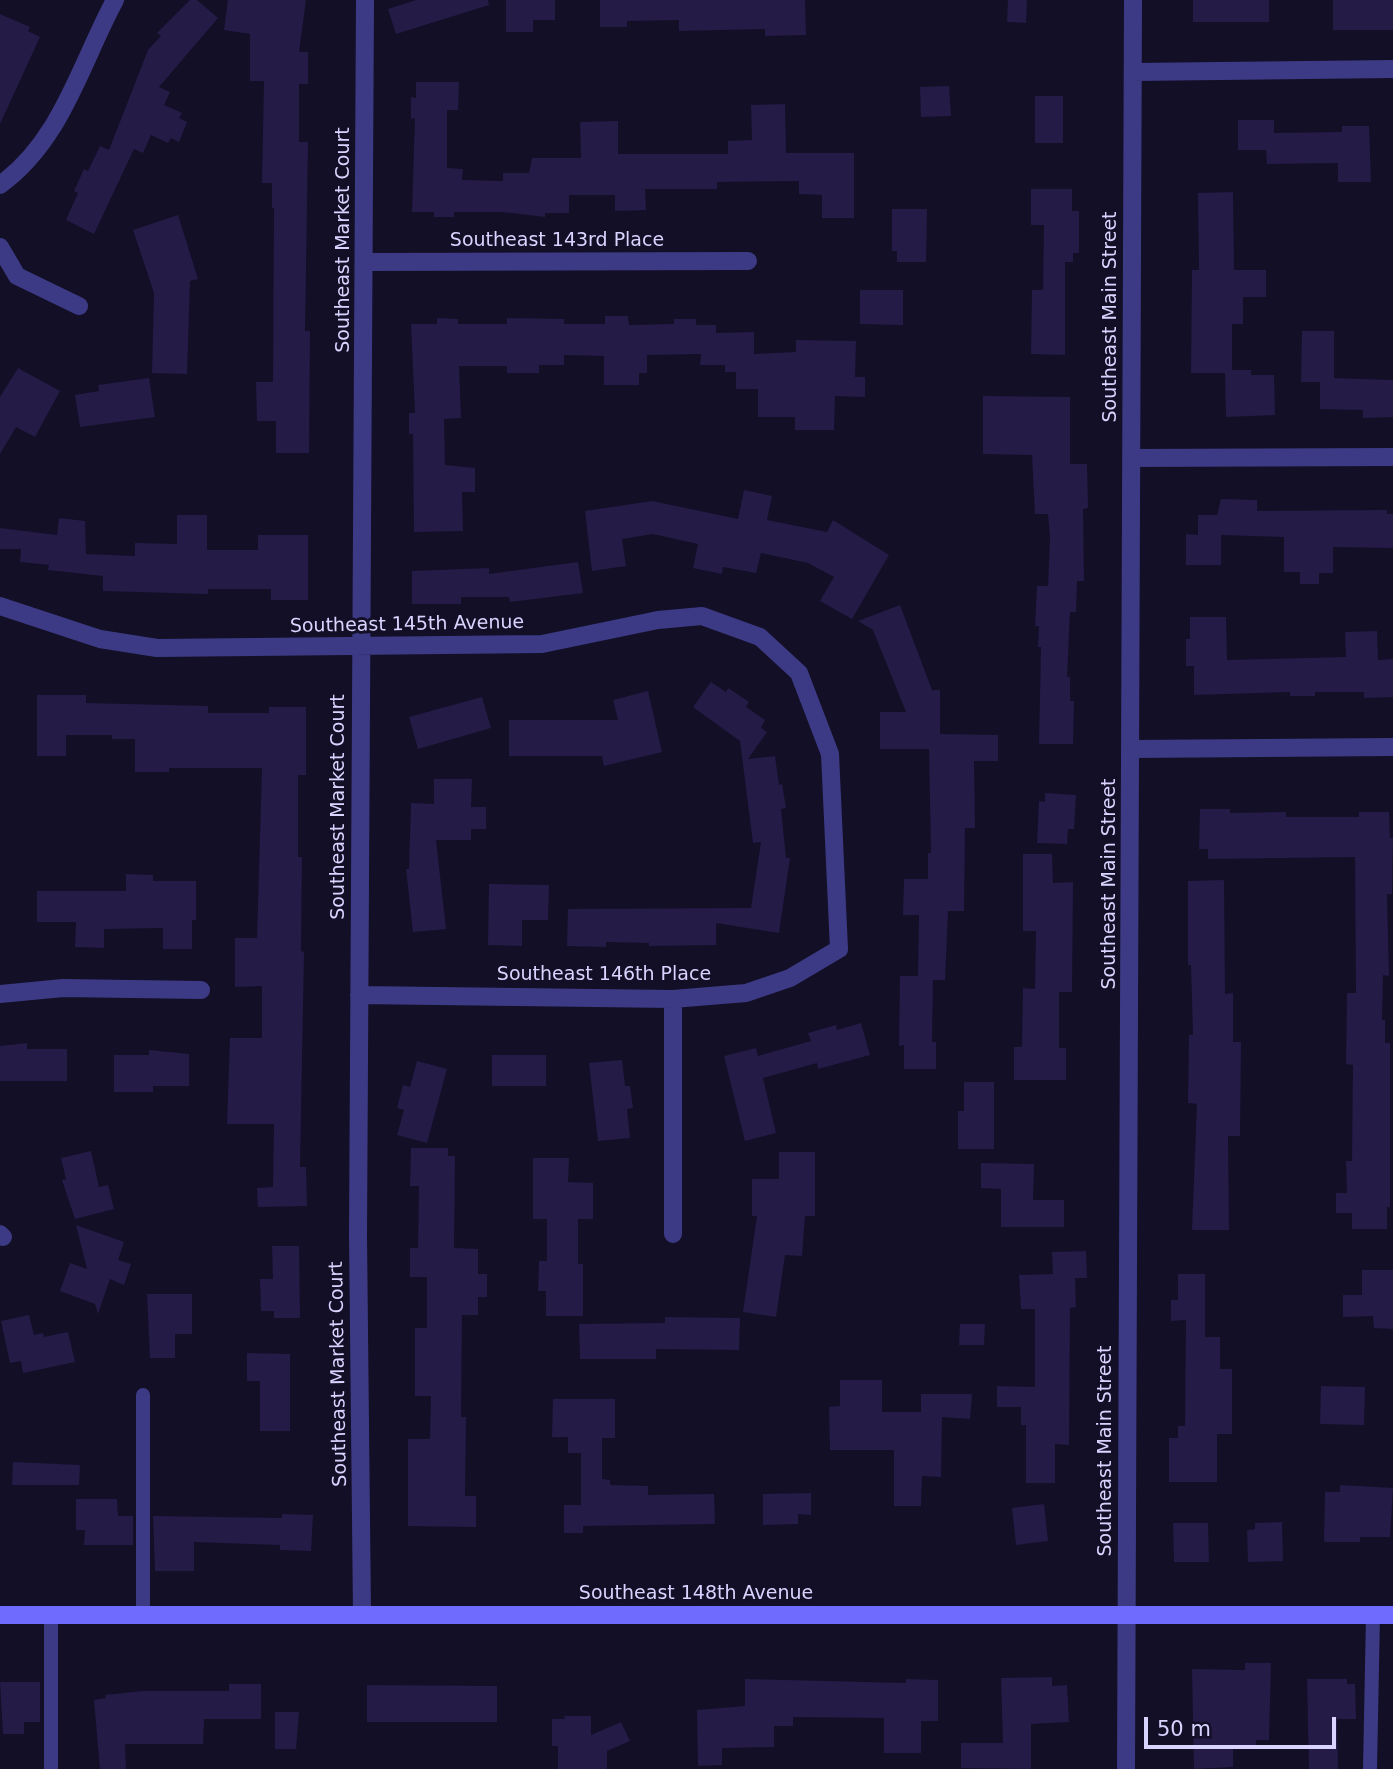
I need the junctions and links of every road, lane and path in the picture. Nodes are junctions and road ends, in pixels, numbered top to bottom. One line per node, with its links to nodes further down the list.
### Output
1 (365, 0): 9 (street, Southeast Market Court)
2 (1133, 0): 5 (street, Southeast Main Street)
3 (113, 1): 6 (street)
4 (1393, 69): 5 (street)
5 (1133, 72): 12 (street, Southeast Main Street)
6 (0, 185)
7 (0, 247): 10 (street)
8 (748, 261): 9 (street, Southeast 143rd Place)
9 (365, 262): 14 (street, Southeast Market Court)
10 (79, 306)
11 (1393, 457): 12 (street)
12 (1131, 458): 16 (street, Southeast Main Street)
13 (0, 606): 14 (street, Southeast 145th Avenue)
14 (362, 647): 17 (street, Southeast 145th Avenue); 20 (street, Southeast Market Court)
15 (1393, 747): 16 (street)
16 (1131, 749): 25 (street, Southeast Main Street)
17 (839, 948): 21 (street, Southeast 146th Place)
18 (201, 990): 19 (street)
19 (0, 994)
20 (359, 995): 21 (street, Southeast 146th Place); 24 (street, Southeast Market Court)
21 (673, 999): 22 (street)
22 (673, 1234)
23 (144, 1395): 28 (lane)
24 (362, 1614): 25 (main road, Southeast 148th Avenue); 28 (main road, Southeast 148th Avenue)
25 (1127, 1614): 29 (main road, Southeast 148th Avenue); 32 (street, Southeast Main Street)
26 (0, 1615): 27 (main road, Southeast 148th Avenue)
27 (51, 1615): 28 (main road, Southeast 148th Avenue); 31 (lane)
28 (143, 1615)
29 (1373, 1615): 30 (main road, Southeast 148th Avenue); 33 (lane)
30 (1393, 1615)
31 (51, 1769)
32 (1126, 1769)
33 (1370, 1769)

